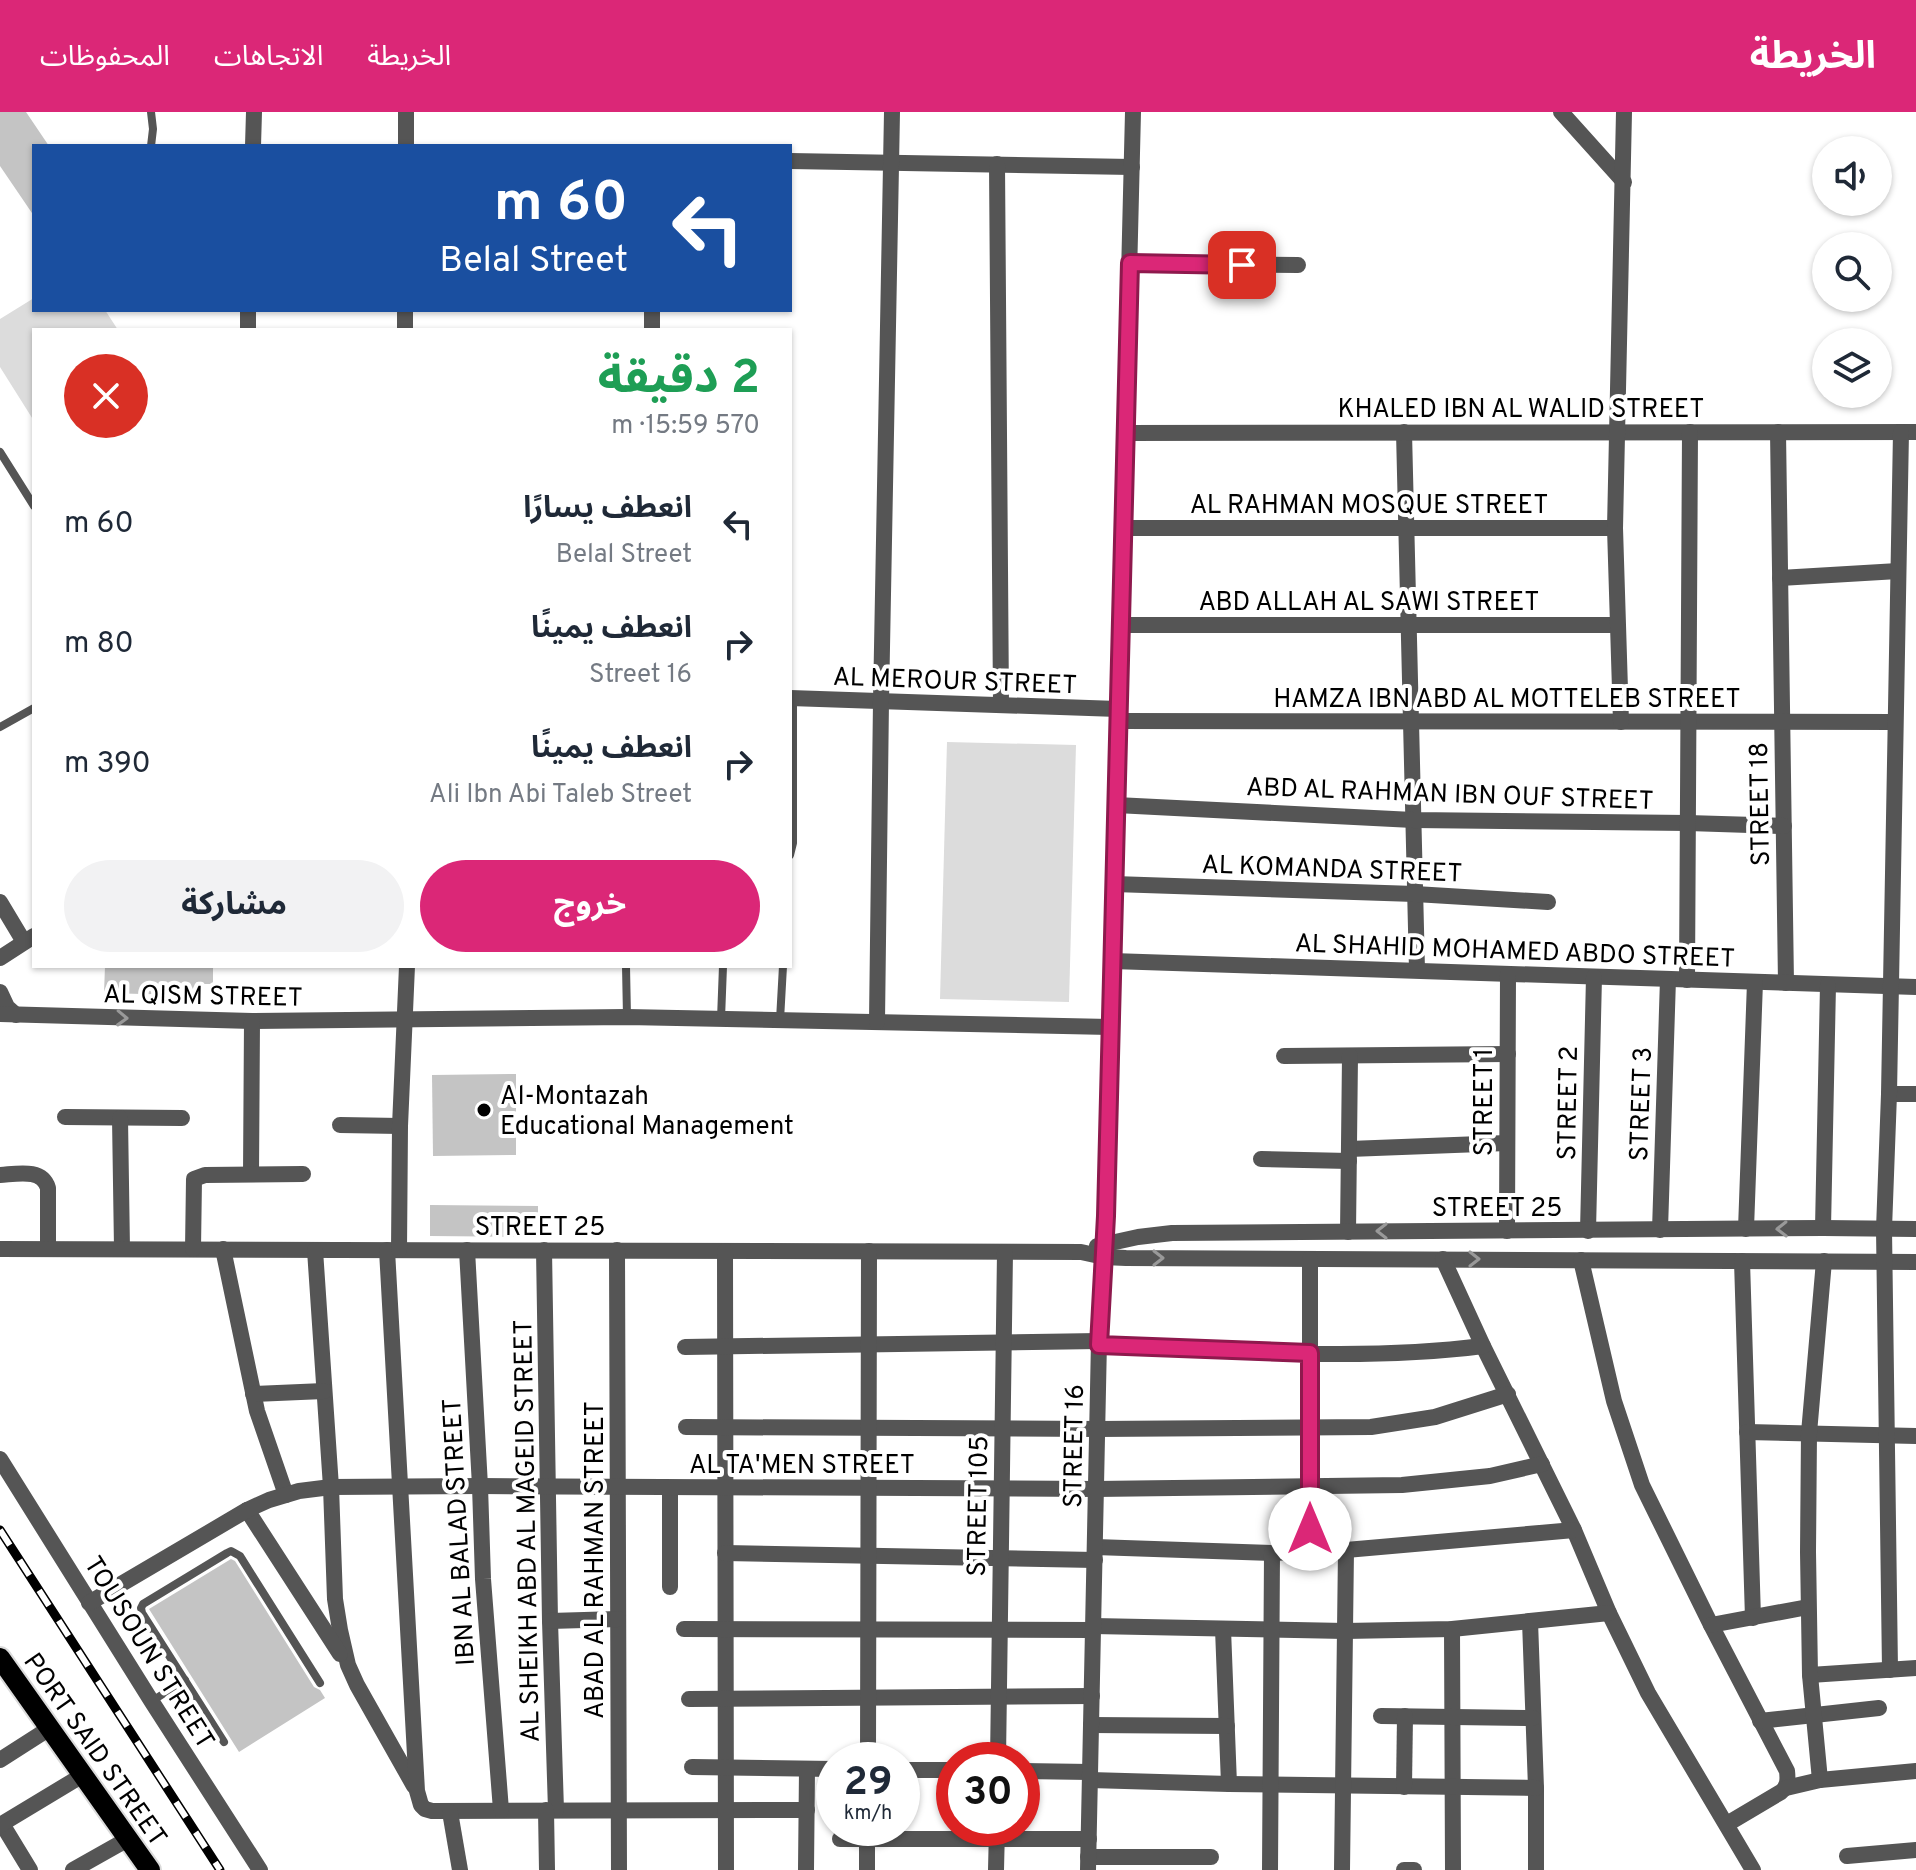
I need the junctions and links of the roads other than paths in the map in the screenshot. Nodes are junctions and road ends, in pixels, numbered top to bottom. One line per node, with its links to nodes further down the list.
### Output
1 (151, 112): 8 (lane)
2 (254, 112): 9 (street)
3 (406, 112): 10 (street)
4 (892, 112): 12 (street)
5 (1133, 112): 14 (street, STREET 16)
6 (1561, 112): 15 (street)
7 (1624, 112): 15 (street)
8 (151, 144)
9 (253, 144)
10 (406, 144)
11 (792, 161): 12 (street)
12 (891, 163): 13 (street); 35 (street)
13 (997, 164): 14 (street); 36 (street)
14 (1132, 167): 16 (street, STREET 16)
15 (1624, 182): 18 (street)
16 (1130, 263): 17 (street); 23 (street, STREET 16)
17 (1298, 265)
18 (1618, 431): 19 (street, KHALED IBN AL WALID STREET); 20 (street, KHALED IBN AL WALID STREET); 28 (street)
19 (1404, 432): 23 (street, KHALED IBN AL WALID STREET); 27 (street)
20 (1690, 432): 21 (street, KHALED IBN AL WALID STREET); 41 (street)
21 (1778, 432): 22 (street, KHALED IBN AL WALID STREET); 30 (street, STREET 18)
22 (1908, 432): 29 (street)
23 (1125, 433): 26 (street, STREET 16)
24 (0, 452): 25 (lane)
25 (32, 503)
26 (1123, 528): 27 (street, AL RAHMAN MOSQUE STREET); 31 (street, STREET 16)
27 (1406, 528): 28 (street, AL RAHMAN MOSQUE STREET); 32 (street)
28 (1615, 528): 33 (street)
29 (1898, 571): 30 (street); 43 (street)
30 (1780, 578): 42 (street, STREET 18)
31 (1121, 625): 32 (street, ABD ALLAH AL SAWI STREET); 38 (street, STREET 16)
32 (1409, 625): 33 (street, ABD ALLAH AL SAWI STREET); 39 (street)
33 (1617, 625): 40 (street)
34 (792, 698): 35 (street, AL MEROUR STREET); 45 (lane)
35 (881, 701): 36 (street, AL MEROUR STREET); 79 (street)
36 (1001, 705): 38 (street, AL MEROUR STREET)
37 (32, 709): 44 (lane)
38 (1118, 715): 39 (street, HAMZA IBN ABD AL MOTTELEB STREET); 46 (street, STREET 16)
39 (1411, 722): 40 (street, HAMZA IBN ABD AL MOTTELEB STREET); 47 (street)
40 (1621, 722): 41 (street, HAMZA IBN ABD AL MOTTELEB STREET)
41 (1688, 722): 42 (street, HAMZA IBN ABD AL MOTTELEB STREET); 48 (street)
42 (1782, 722): 43 (street, HAMZA IBN ABD AL MOTTELEB STREET); 49 (street, STREET 18)
43 (1895, 722): 70 (street)
44 (0, 727)
45 (792, 766): 50 (lane)
46 (1116, 805): 47 (street, ABD AL RAHMAN IBN OUF STREET); 51 (street, STREET 16)
47 (1413, 820): 48 (street, ABD AL RAHMAN IBN OUF STREET); 52 (street)
48 (1688, 823): 49 (street, ABD AL RAHMAN IBN OUF STREET); 66 (street)
49 (1784, 826): 68 (street, STREET 18)
50 (792, 847)
51 (1114, 884): 52 (street, AL KOMANDA STREET); 57 (street, STREET 16)
52 (1415, 894): 54 (street, AL KOMANDA STREET); 62 (street)
53 (0, 902): 55 (street)
54 (1548, 902)
55 (29, 939): 56 (street)
56 (1, 959)
57 (1112, 961): 62 (street, AL SHAHID MOHAMED ABDO STREET); 80 (street, STREET 16)
58 (407, 968): 76 (street)
59 (626, 968): 74 (lane)
60 (723, 968): 75 (lane)
61 (783, 968): 77 (lane)
62 (1417, 970): 63 (street, AL SHAHID MOHAMED ABDO STREET)
63 (1508, 974): 64 (street, AL SHAHID MOHAMED ABDO STREET); 81 (street, STREET 1)
64 (1594, 977): 65 (street, AL SHAHID MOHAMED ABDO STREET); 103 (street, STREET 2)
65 (1668, 979): 66 (street, AL SHAHID MOHAMED ABDO STREET); 101 (street, STREET 3)
66 (1687, 980): 67 (street, AL SHAHID MOHAMED ABDO STREET)
67 (1755, 982): 68 (street, AL SHAHID MOHAMED ABDO STREET); 98 (street)
68 (1786, 983): 69 (street, AL SHAHID MOHAMED ABDO STREET)
69 (1828, 985): 70 (street, AL SHAHID MOHAMED ABDO STREET); 97 (street)
70 (1890, 987): 71 (street, AL SHAHID MOHAMED ABDO STREET); 84 (street)
71 (1916, 987)
72 (0, 992): 73 (street)
73 (8, 1015): 78 (street, AL QISM STREET, one-way to 78)
74 (627, 1017): 75 (street, AL QISM STREET); 76 (street, AL QISM STREET)
75 (721, 1019): 77 (street, AL QISM STREET)
76 (405, 1020): 78 (street, AL QISM STREET); 90 (street)
77 (780, 1020): 79 (street, AL QISM STREET)
78 (252, 1021): 94 (street)
79 (877, 1022): 80 (street, AL QISM STREET)
80 (1110, 1027): 115 (street, STREET 16)
81 (1508, 1054): 83 (street); 91 (street, STREET 1)
82 (1284, 1056): 83 (street)
83 (1350, 1056): 92 (street)
84 (1889, 1094): 85 (street); 99 (street)
85 (1916, 1094)
86 (65, 1117): 87 (street)
87 (120, 1118): 88 (street); 107 (street)
88 (182, 1118)
89 (340, 1125): 90 (street)
90 (400, 1126): 111 (street)
91 (1507, 1143): 92 (street); 102 (street, STREET 1)
92 (1349, 1155): 93 (street); 104 (street)
93 (1261, 1159)
94 (251, 1174): 95 (street); 108 (street)
95 (303, 1174)
96 (0, 1175): 106 (street)
97 (1823, 1228): 98 (street, STREET 25, one-way to 98); 99 (street, STREET 25)
98 (1746, 1229): 101 (street, STREET 25)
99 (1884, 1229): 100 (street, STREET 25); 124 (street)
100 (1916, 1229)
101 (1660, 1230): 103 (street, STREET 25)
102 (1507, 1231): 103 (street, STREET 25); 104 (street, STREET 25, one-way to 104)
103 (1588, 1231)
104 (1348, 1232): 115 (street, STREET 25)
105 (0, 1249): 106 (street, STREET 25)
106 (48, 1249): 107 (street, STREET 25)
107 (122, 1249): 108 (street, STREET 25)
108 (193, 1249): 109 (street, STREET 25)
109 (223, 1249): 110 (street, STREET 25); 134 (street)
110 (315, 1250): 111 (street, STREET 25); 133 (street)
111 (393, 1250): 112 (street, STREET 25); 151 (street)
112 (467, 1250): 113 (street, STREET 25); 149 (street, IBN AL BALAD STREET)
113 (544, 1250): 114 (street, STREET 25); 152 (street, AL SHEIKH ABD AL MAGEID STREET)
114 (617, 1250): 116 (street, STREET 25); 153 (street, ABAD AL RAHMAN STREET)
115 (1104, 1250): 118 (street, STREET 25); 119 (street, STREET 25, one-way to 119); 127 (street, STREET 16)
116 (725, 1251): 117 (street, STREET 25); 131 (street)
117 (869, 1251): 118 (street, STREET 25); 128 (street)
118 (1005, 1252): 126 (street, STREET 105)
119 (1310, 1259): 120 (street, STREET 25); 132 (street)
120 (1443, 1259): 121 (street, STREET 25, one-way to 121); 129 (street)
121 (1581, 1260): 122 (street, STREET 25); 177 (street)
122 (1742, 1261): 123 (street, STREET 25); 142 (street)
123 (1824, 1261): 124 (street, STREET 25); 143 (street)
124 (1883, 1261): 125 (street, STREET 25); 144 (street)
125 (1916, 1262)
126 (1003, 1343): 127 (street); 128 (street); 140 (street, STREET 105)
127 (1099, 1343): 132 (street); 141 (street, STREET 16)
128 (869, 1345): 131 (street); 138 (street)
129 (1483, 1346): 132 (street); 135 (street)
130 (685, 1347): 131 (street)
131 (725, 1347): 137 (street)
132 (1310, 1353): 139 (street)
133 (324, 1391): 134 (street); 150 (street)
134 (253, 1394): 159 (street)
135 (1508, 1394): 139 (street); 147 (street)
136 (686, 1427): 137 (street)
137 (725, 1427): 138 (street); 155 (street)
138 (869, 1428): 140 (street); 156 (street)
139 (1309, 1428): 141 (street); 148 (street)
140 (1002, 1429): 141 (street); 157 (street, STREET 105)
141 (1097, 1429): 158 (street, STREET 16)
142 (1747, 1432): 143 (street); 173 (street)
143 (1809, 1433): 144 (street); 171 (street)
144 (1886, 1434): 145 (street); 190 (street)
145 (1916, 1436)
146 (0, 1459): 170 (street, TOUSOUN STREET)
147 (1542, 1464): 148 (street, AL TA'MEN STREET); 161 (street)
148 (1310, 1485): 158 (street, AL TA'MEN STREET); 163 (street)
149 (480, 1486): 151 (street, AL TA'MEN STREET); 152 (street, AL TA'MEN STREET); 232 (street, IBN AL BALAD STREET)
150 (331, 1487): 151 (street, AL TA'MEN STREET); 159 (street, AL TA'MEN STREET); 188 (street)
151 (399, 1487): 230 (street)
152 (549, 1487): 153 (street, AL TA'MEN STREET); 175 (street, AL SHEIKH ABD AL MAGEID STREET)
153 (618, 1487): 154 (street, AL TA'MEN STREET); 174 (street, ABAD AL RAHMAN STREET)
154 (670, 1488): 155 (street, AL TA'MEN STREET); 169 (street)
155 (725, 1488): 156 (street, AL TA'MEN STREET); 164 (street)
156 (869, 1488): 157 (street, AL TA'MEN STREET); 167 (street)
157 (1001, 1488): 158 (street, AL TA'MEN STREET); 168 (street, STREET 105)
158 (1096, 1489): 165 (street, STREET 16)
159 (286, 1495): 160 (street, AL TA'MEN STREET)
160 (247, 1510): 170 (street, AL TA'MEN STREET); 188 (street)
161 (1574, 1530): 162 (street); 172 (street)
162 (1346, 1550): 163 (street); 186 (street)
163 (1310, 1552): 166 (street)
164 (725, 1553): 167 (street); 180 (street)
165 (1095, 1553): 166 (street); 168 (street); 178 (street, STREET 16)
166 (1272, 1553): 185 (street)
167 (868, 1556): 168 (street); 181 (street)
168 (1001, 1558): 184 (street, STREET 105)
169 (670, 1587)
170 (89, 1603): 199 (street, TOUSOUN STREET)
171 (1808, 1607): 173 (street); 191 (street)
172 (1609, 1613): 176 (street); 238 (street)
173 (1753, 1618): 177 (street)
174 (618, 1619): 175 (street); 234 (street, ABAD AL RAHMAN STREET)
175 (550, 1621): 233 (street, AL SHEIKH ABD AL MAGEID STREET)
176 (1530, 1621): 183 (street); 205 (street)
177 (1711, 1625): 206 (street)
178 (1093, 1628): 182 (street); 184 (street); 194 (street, STREET 16)
179 (684, 1629): 180 (street)
180 (725, 1629): 181 (street); 197 (street)
181 (868, 1629): 184 (street); 195 (street)
182 (1223, 1629): 185 (street); 208 (street)
183 (1452, 1629): 186 (street); 204 (street)
184 (999, 1630): 196 (street, STREET 105)
185 (1271, 1630): 186 (street); 224 (street)
186 (1345, 1631): 225 (street)
187 (0, 1658): 209 (main road, PORT SAID STREET)
188 (348, 1665): 230 (street)
189 (1916, 1668): 190 (street)
190 (1890, 1670): 191 (street)
191 (1810, 1675): 201 (street)
192 (185, 1680): 193 (lane); 199 (lane); 210 (lane)
193 (320, 1683)
194 (1092, 1696): 196 (street); 207 (street, STREET 16)
195 (868, 1697): 196 (street); 197 (street); 211 (street)
196 (999, 1697): 212 (street, STREET 105)
197 (726, 1698): 198 (street); 215 (street)
198 (689, 1699)
199 (152, 1702): 251 (street, TOUSOUN STREET)
200 (1879, 1708): 201 (street)
201 (1814, 1715): 206 (street); 222 (street)
202 (1381, 1716): 203 (street)
203 (1405, 1716): 204 (street); 226 (street)
204 (1452, 1717): 205 (street); 227 (street)
205 (1533, 1718): 228 (street)
206 (1760, 1721): 229 (street)
207 (1091, 1725): 208 (street); 221 (street, STREET 16)
208 (1227, 1726): 223 (street)
209 (50, 1728): 213 (street); 220 (main road, PORT SAID STREET)
210 (224, 1742)
211 (868, 1742)
212 (998, 1742)
213 (0, 1760)
214 (692, 1767): 215 (street)
215 (726, 1768): 216 (street); 231 (street)
216 (807, 1769): 217 (street); 235 (street)
217 (816, 1769)
218 (1916, 1771): 222 (street)
219 (1040, 1772): 221 (street)
220 (83, 1775): 237 (street); 240 (main road, PORT SAID STREET)
221 (1090, 1776): 223 (street); 241 (street, STREET 16)
222 (1820, 1780): 229 (street)
223 (1229, 1784): 224 (street)
224 (1271, 1784): 225 (street); 259 (street)
225 (1343, 1785): 226 (street); 260 (street)
226 (1404, 1787): 227 (street)
227 (1453, 1788): 228 (street); 263 (street)
228 (1536, 1788): 264 (street)
229 (1786, 1788): 238 (street)
230 (419, 1798): 236 (street)
231 (726, 1809): 234 (street); 235 (street); 255 (street)
232 (501, 1810): 233 (street); 236 (street)
233 (551, 1810): 234 (street); 253 (street, AL SHEIKH ABD AL MAGEID STREET)
234 (619, 1810): 254 (street, ABAD AL RAHMAN STREET)
235 (807, 1810): 256 (street)
236 (450, 1812): 252 (street)
237 (1, 1824): 248 (street)
238 (1727, 1824): 265 (street)
239 (1040, 1836): 241 (street)
240 (128, 1839): 249 (street); 250 (main road, PORT SAID STREET)
241 (1089, 1839): 247 (street, STREET 16)
242 (867, 1846): 257 (street)
243 (997, 1846): 258 (street)
244 (1916, 1850): 245 (street)
245 (1847, 1856)
246 (1211, 1857): 247 (street)
247 (1088, 1864)
248 (30, 1870)
249 (73, 1870)
250 (150, 1870)
251 (260, 1870)
252 (460, 1870)
253 (547, 1870)
254 (619, 1870)
255 (726, 1870)
256 (806, 1870)
257 (867, 1870)
258 (996, 1870)
259 (1270, 1870)
260 (1342, 1870)
261 (1404, 1870): 262 (street)
262 (1414, 1870)
263 (1453, 1870)
264 (1536, 1870)
265 (1753, 1870)

